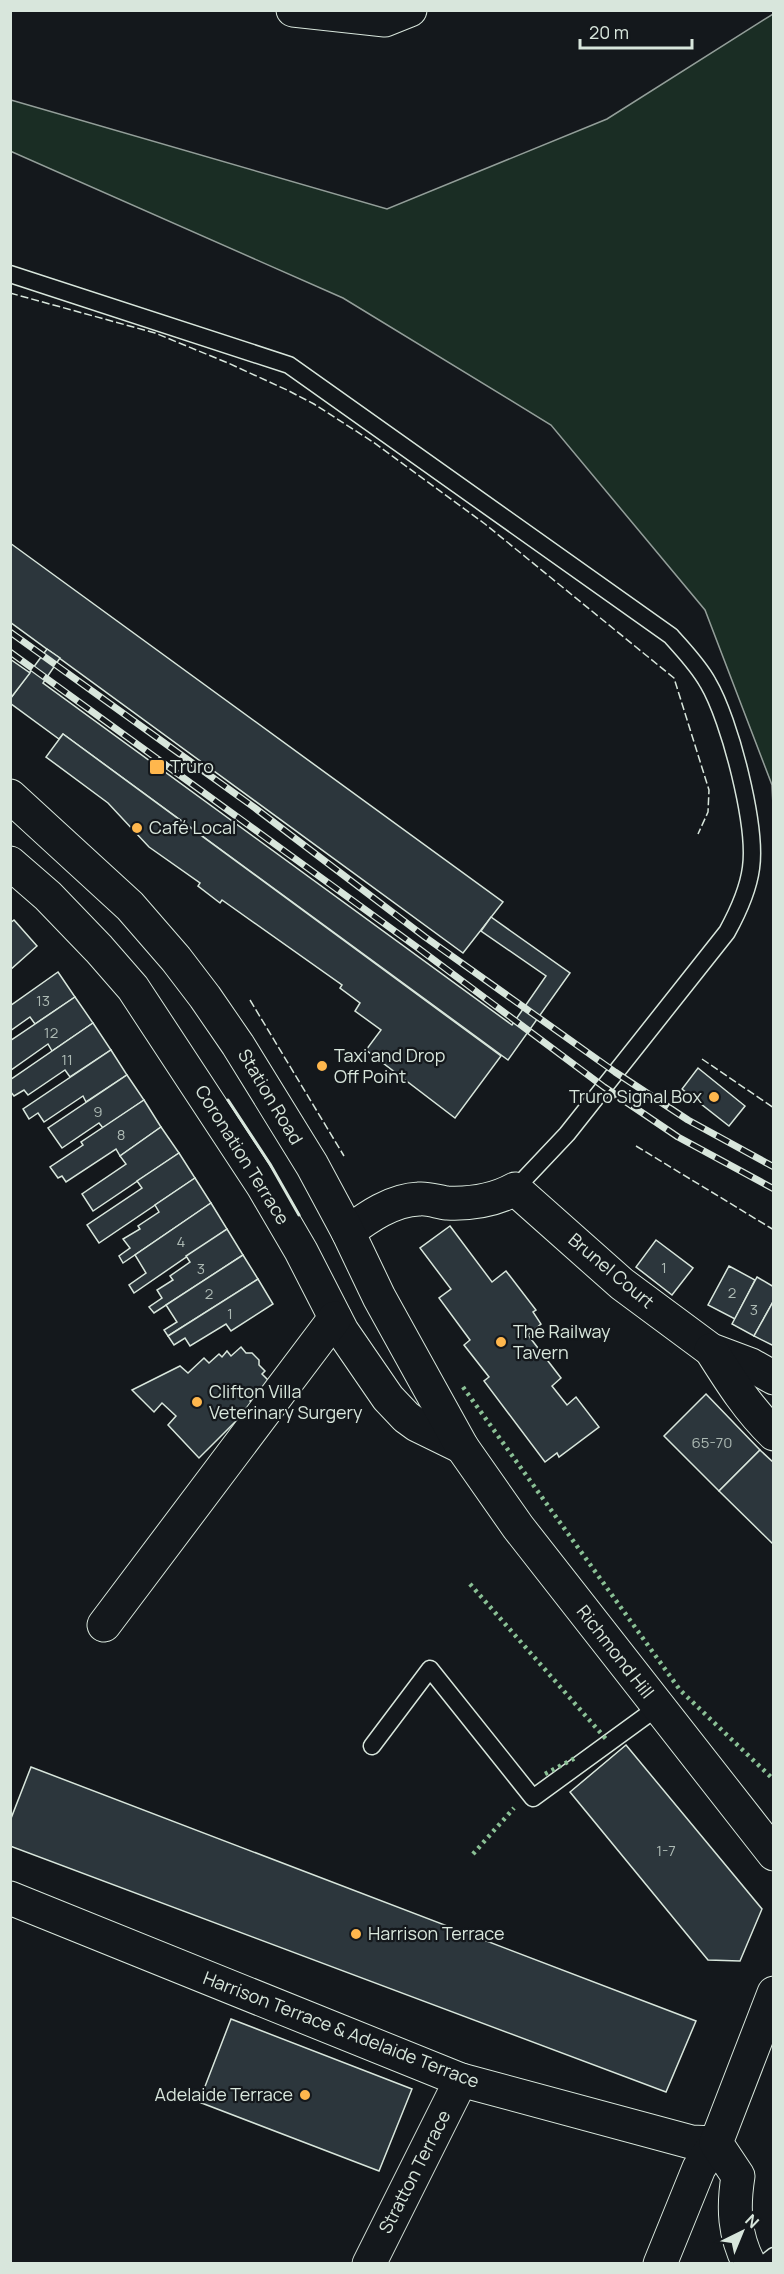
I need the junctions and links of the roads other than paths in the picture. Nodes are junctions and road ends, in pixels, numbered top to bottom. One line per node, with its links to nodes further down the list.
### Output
1 (293, 10): 2 (street)
2 (410, 10)
3 (10, 274): 6 (lane)
4 (10, 796): 7 (street, Station Road)
5 (10, 863): 8 (street, Coronation Terrace)
6 (515, 1189): 7 (street); 9 (street, Brunel Court)
7 (348, 1232): 12 (street, Station Road)
8 (335, 1318): 12 (street, Coronation Terrace); 13 (street)
9 (711, 1350): 10 (street, Brunel Court); 11 (street, Brunel Court)
10 (774, 1378)
11 (774, 1434)
12 (462, 1447): 14 (street, Richmond Hill)
13 (104, 1625)
14 (658, 1707): 15 (lane); 16 (street, Richmond Hill)
15 (372, 1746)
16 (774, 1854)
17 (10, 1898): 19 (street, Harrison Terrace & Adelaide Terrace)
18 (774, 1993): 20 (street)
19 (461, 2080): 20 (street, Harrison Terrace & Adelaide Terrace); 22 (street, Stratton Terrace)
20 (716, 2143): 23 (street); 24 (street)
21 (774, 2256): 25 (lane)
22 (369, 2264)
23 (660, 2264)
24 (749, 2264)
25 (764, 2264)

